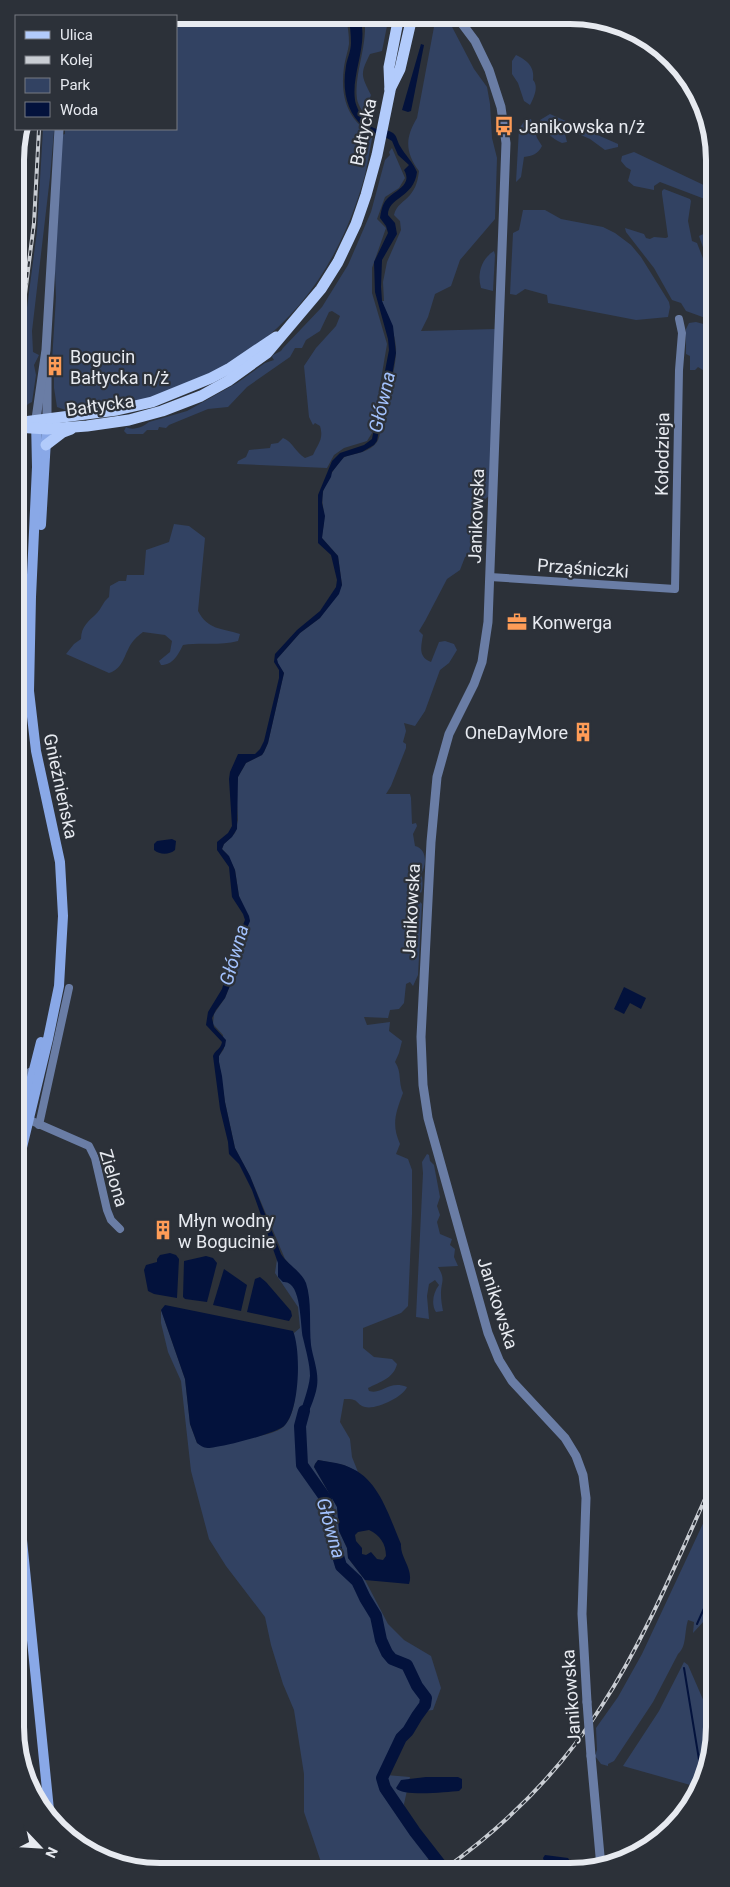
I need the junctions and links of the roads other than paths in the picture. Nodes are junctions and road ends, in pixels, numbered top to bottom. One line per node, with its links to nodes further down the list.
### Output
1 (397, 24): 4 (main road, Bałtycka)
2 (412, 24): 4 (main road, Bałtycka)
3 (462, 24): 13 (street, Janikowska)
4 (390, 91): 7 (main road, Bałtycka)
5 (59, 130): 9 (street, Gnieźnieńska)
6 (678, 319): 14 (street, Kołodzieja)
7 (282, 334): 9 (main road, Bałtycka); 11 (main road, Bałtycka)
8 (24, 423): 9 (main road, Bałtycka)
9 (41, 424): 10 (main road, Bałtycka); 11 (main road, Bałtycka); 12 (main road, Gnieźnieńska); 15 (main road, Gnieźnieńska)
10 (24, 426)
11 (75, 428): 12 (main road)
12 (46, 445): 15 (main road, Gnieźnieńska)
13 (490, 577): 14 (street, Prząśniczki); 27 (street, Janikowska, bridge)
14 (675, 589)
15 (31, 621): 16 (main road, Gnieźnieńska)
16 (61, 958): 18 (main road, Gnieźnieńska); 21 (main road, Gnieźnieńska)
17 (69, 988): 23 (street)
18 (37, 1056): 19 (street); 20 (main road, Gnieźnieńska)
19 (24, 1082)
20 (24, 1114)
21 (24, 1115)
22 (24, 1118): 23 (street, Zielona)
23 (39, 1125): 24 (street, Zielona)
24 (120, 1229)
25 (24, 1560): 26 (main road)
26 (48, 1805)
27 (601, 1860)

